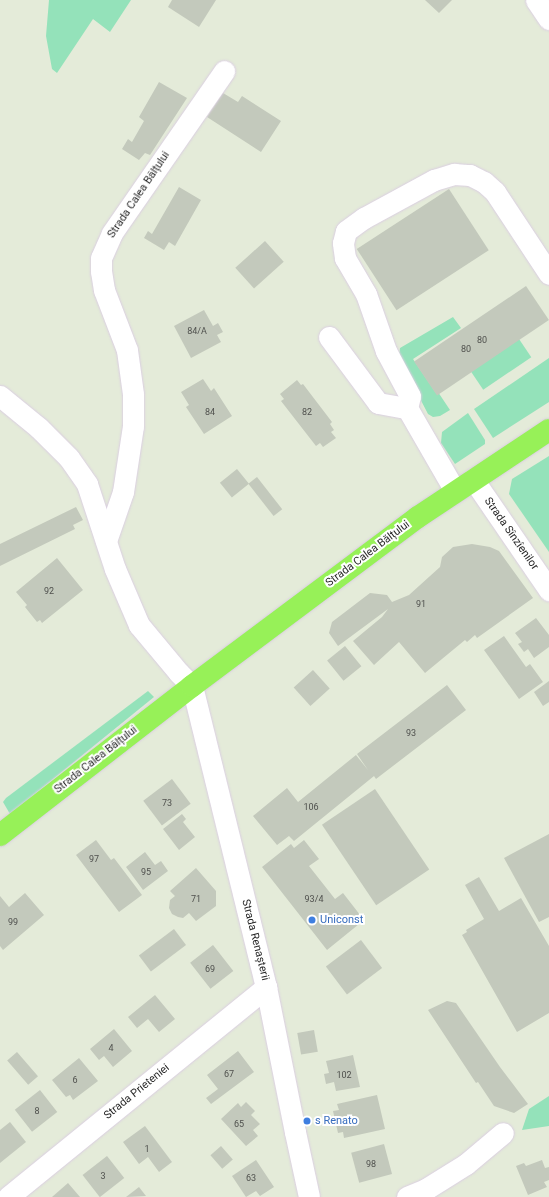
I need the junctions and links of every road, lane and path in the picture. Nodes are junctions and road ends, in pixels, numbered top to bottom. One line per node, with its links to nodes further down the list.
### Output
1 (536, 0): 2 (street)
2 (549, 19)
3 (224, 71): 11 (street, Strada Calea Bălțului)
4 (549, 274): 7 (street)
5 (329, 337): 7 (street)
6 (0, 396): 11 (street)
7 (407, 408): 10 (street)
8 (549, 430): 9 (main road, Strada Calea Bălțului)
9 (472, 479): 10 (main road, Strada Calea Bălțului); 12 (street, Strada Sînzîenilor)
10 (455, 491): 13 (main road, Strada Calea Bălțului)
11 (106, 541): 13 (street)
12 (549, 590)
13 (192, 686): 14 (main road, Strada Calea Bălțului); 15 (street, Strada Renașterii)
14 (0, 835)
15 (266, 986): 17 (street, Strada Prieteniei); 18 (street, Strada Renașterii)
16 (503, 1133): 19 (street)
17 (8, 1197)
18 (309, 1197)
19 (407, 1197)

